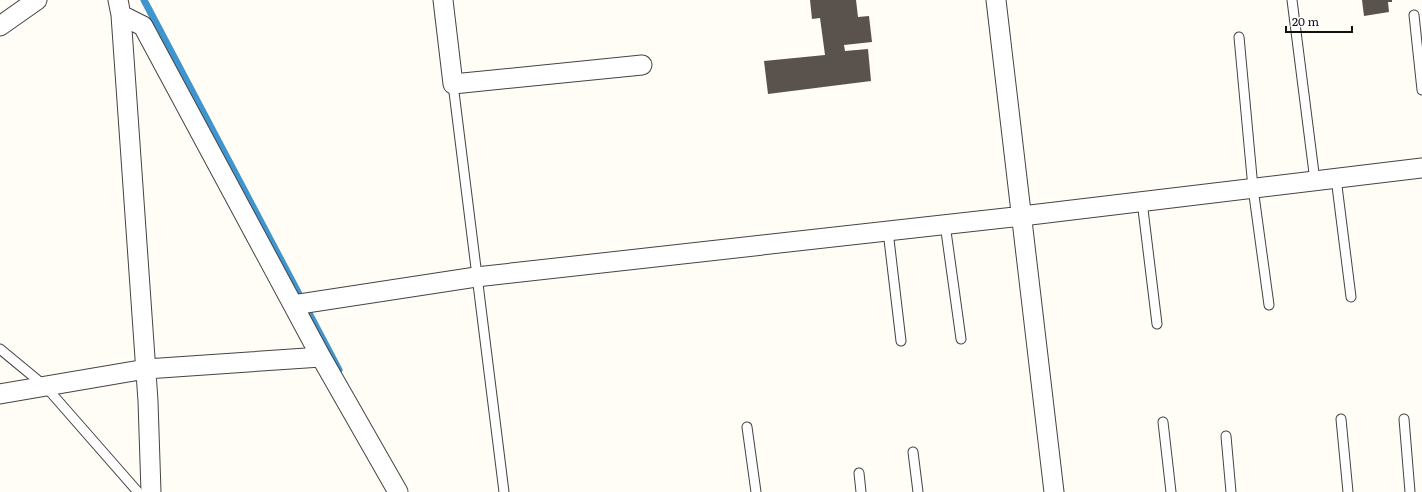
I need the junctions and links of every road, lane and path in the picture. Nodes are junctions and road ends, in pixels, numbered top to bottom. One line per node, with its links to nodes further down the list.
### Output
1 (37, 0): 7 (street)
2 (443, 0): 10 (street)
3 (996, 0): 17 (street)
4 (1292, 0): 14 (lane)
5 (120, 7): 22 (street); 29 (street)
6 (1414, 15): 11 (lane)
7 (0, 26)
8 (1239, 37): 15 (lane)
9 (642, 65): 10 (street)
10 (453, 84): 20 (lane)
11 (1422, 90)
12 (1422, 168): 13 (street)
13 (1336, 178): 14 (street); 21 (lane)
14 (1315, 181): 15 (street)
15 (1252, 188): 16 (street); 23 (lane)
16 (1142, 201): 17 (street); 24 (lane)
17 (1022, 216): 18 (street); 46 (street)
18 (945, 224): 19 (street); 25 (lane)
19 (888, 231): 20 (street); 26 (lane)
20 (476, 278): 22 (street); 42 (lane)
21 (1351, 297)
22 (293, 305): 28 (street)
23 (1269, 305)
24 (1158, 324)
25 (961, 339)
26 (901, 341)
27 (0, 349): 30 (lane)
28 (321, 357): 29 (street); 41 (street)
29 (146, 368): 30 (street); 40 (street)
30 (46, 387): 31 (street); 39 (lane)
31 (0, 394)
32 (1340, 419): 49 (lane)
33 (1404, 419): 50 (lane)
34 (1163, 422): 47 (lane)
35 (747, 427): 43 (lane)
36 (1226, 436): 48 (lane)
37 (913, 452): 45 (lane)
38 (859, 473): 44 (lane)
39 (138, 492)
40 (151, 492)
41 (398, 492)
42 (504, 492)
43 (756, 492)
44 (861, 492)
45 (918, 492)
46 (1054, 492)
47 (1171, 492)
48 (1231, 492)
49 (1348, 492)
50 (1410, 492)

